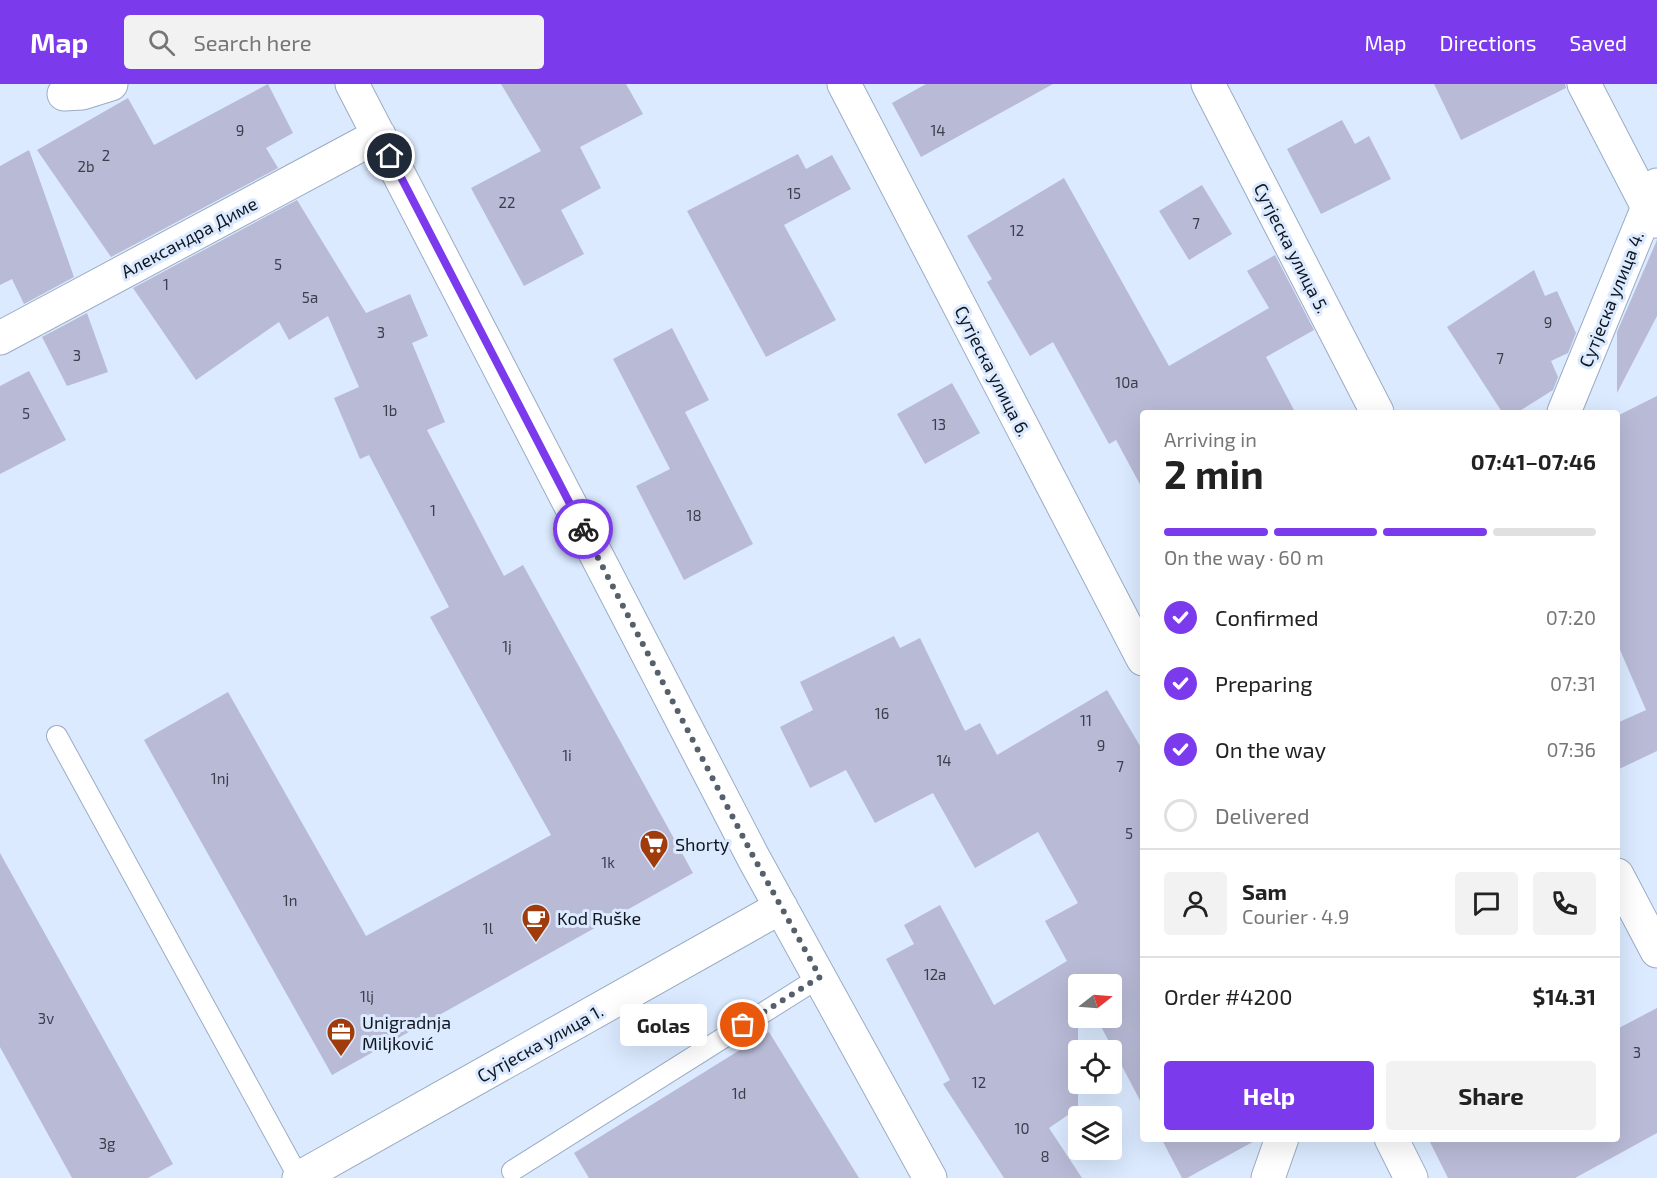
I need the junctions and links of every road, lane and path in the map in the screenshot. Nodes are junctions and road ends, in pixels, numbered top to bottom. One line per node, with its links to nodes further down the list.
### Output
1 (111, 84): 6 (street)
2 (352, 84): 7 (street)
3 (844, 84): 12 (street, Сутјеска улица 6.)
4 (1208, 84): 10 (street, Сутјеска улица 5.)
5 (1584, 84): 8 (street)
6 (64, 94)
7 (379, 135): 9 (street, Александра Диме); 15 (street)
8 (1654, 206): 11 (street, Сутјеска улица 4.)
9 (0, 338)
10 (1376, 410)
11 (1565, 410)
12 (1140, 653)
13 (57, 736): 21 (lane)
14 (1620, 881): 16 (street)
15 (781, 907): 17 (street); 21 (street, Сутјеска улица 1.)
16 (1657, 951)
17 (820, 977): 20 (lane); 22 (street)
18 (1281, 1142): 23 (street)
19 (1393, 1142): 24 (street)
20 (512, 1171)
21 (299, 1178)
22 (930, 1178)
23 (1268, 1178)
24 (1411, 1178)

